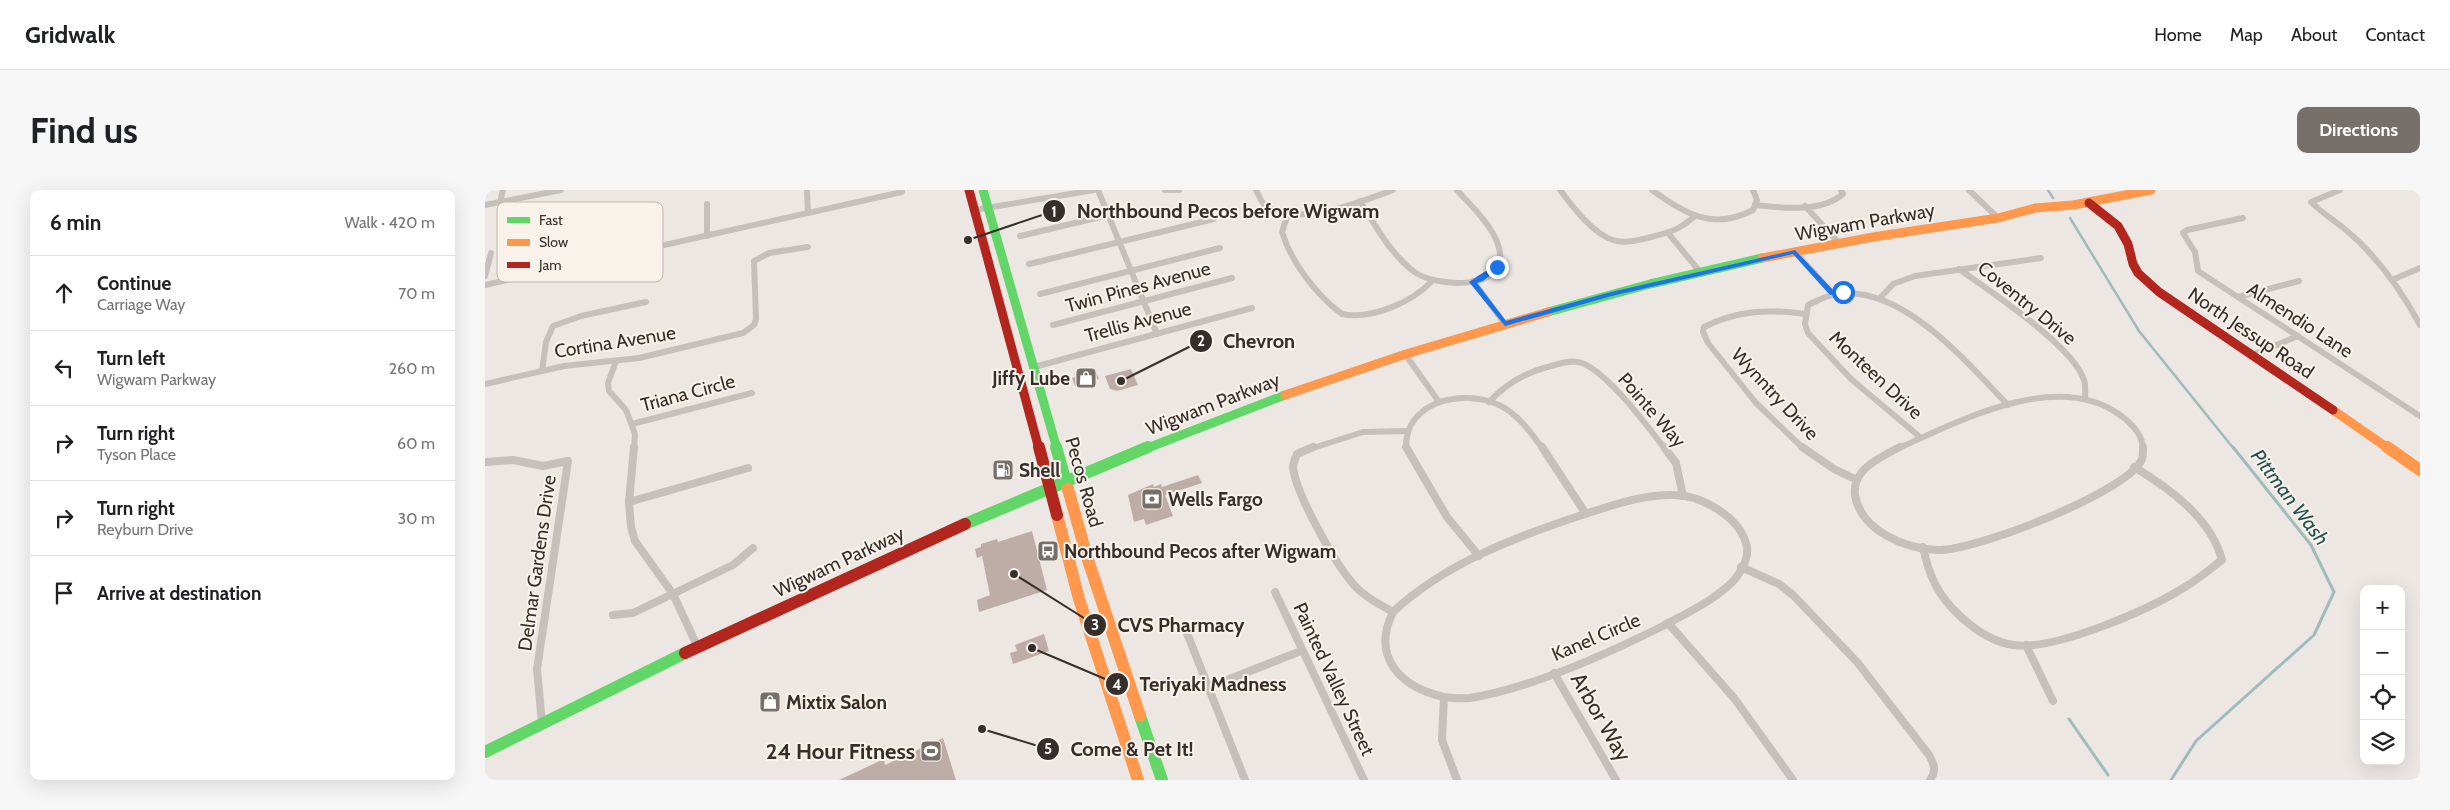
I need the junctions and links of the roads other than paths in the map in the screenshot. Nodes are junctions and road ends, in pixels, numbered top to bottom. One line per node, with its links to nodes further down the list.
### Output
1 (503, 190): 22 (street)
2 (561, 190): 22 (street)
3 (807, 190): 29 (street)
4 (969, 190): 28 (main road, Pecos Road)
5 (983, 190): 27 (main road, Pecos Road)
6 (1094, 190): 27 (street)
7 (1099, 190): 31 (street)
8 (1179, 190): 19 (street)
9 (1256, 190): 30 (street)
10 (1393, 190): 21 (street)
11 (1457, 190): 57 (street)
12 (1560, 190): 36 (street)
13 (1653, 190): 32 (street)
14 (1753, 190): 25 (street)
15 (1969, 190): 33 (street)
16 (2151, 190): 23 (main road, Wigwam Parkway)
17 (2340, 190): 54 (street)
18 (902, 191): 29 (street)
19 (1167, 191)
20 (1841, 193): 26 (street)
21 (1360, 201): 30 (street); 55 (street)
22 (500, 202)
23 (2089, 202): 33 (main road, Wigwam Parkway); 74 (main road, North Jessup Road)
24 (707, 204): 37 (street)
25 (1755, 205): 26 (street); 32 (street)
26 (1805, 206): 40 (street)
27 (988, 208): 28 (street); 71 (main road, Pecos Road)
28 (974, 210): 72 (main road, Pecos Road)
29 (808, 213): 37 (street)
30 (1289, 214): 55 (street)
31 (1109, 215): 38 (street); 39 (street)
32 (1695, 216): 36 (street)
33 (1998, 218): 40 (main road, Wigwam Parkway)
34 (2243, 218): 60 (street, Almendio Lane)
35 (1214, 219): 39 (street)
36 (1668, 233): 51 (street)
37 (707, 236): 41 (street)
38 (1020, 236)
39 (1120, 242): 47 (street); 50 (street)
40 (1839, 243): 44 (main road, Wigwam Parkway)
41 (663, 246)
42 (808, 247): 75 (street, Cortina Avenue)
43 (1220, 248): 50 (street)
44 (1795, 252): 51 (main road, Wigwam Parkway); 58 (street)
45 (491, 253): 52 (street)
46 (2041, 258): 49 (street)
47 (1029, 264)
48 (2420, 268): 54 (street)
49 (1959, 269): 61 (street); 80 (street, Coventry Drive)
50 (1132, 271): 59 (street); 62 (street)
51 (1701, 272): 66 (main road, Wigwam Parkway)
52 (485, 276)
53 (1232, 278): 62 (street, Twin Pines Avenue)
54 (2392, 280): 68 (street)
55 (1432, 281): 57 (street)
56 (2299, 281): 60 (street)
57 (1473, 282): 66 (street)
58 (1832, 293): 61 (street); 65 (street)
59 (1040, 294)
60 (2238, 297): 70 (street, Almendio Lane)
61 (1880, 298): 83 (street)
62 (1144, 301): 67 (street, Twin Pines Avenue); 69 (street)
63 (646, 302): 77 (street)
64 (1252, 308): 69 (street, Trellis Avenue)
65 (1805, 314): 87 (street, Monteen Drive); 93 (street, Wynntry Drive)
66 (1505, 324): 73 (main road, Wigwam Parkway)
67 (1053, 325)
68 (2420, 325)
69 (1157, 334): 76 (street, Trellis Avenue)
70 (2297, 336): 74 (street); 84 (street, Almendio Lane)
71 (1027, 344): 72 (main road); 76 (main road, Pecos Road)
72 (1011, 349): 94 (main road, Pecos Road)
73 (1405, 354): 81 (street); 92 (main road, Wigwam Parkway)
74 (2252, 355): 91 (main road, North Jessup Road)
75 (616, 361): 77 (street, Cortina Avenue); 85 (street)
76 (1034, 367): 92 (main road, Pecos Road)
77 (542, 371): 78 (street, Cortina Avenue)
78 (485, 384)
79 (751, 393): 85 (street, Triana Circle)
80 (2085, 399): 83 (street); 89 (street)
81 (1439, 402): 82 (street); 86 (street)
82 (1489, 402): 95 (street, Pointe Way); 97 (street)
83 (2008, 405): 87 (street)
84 (2420, 416)
85 (632, 424): 96 (street)
86 (1407, 431): 100 (street); 104 (street)
87 (1920, 438): 93 (street)
88 (485, 462): 115 (street, Delmar Gardens Drive)
89 (2134, 467): 99 (street); 108 (street)
90 (748, 468): 96 (street)
91 (2420, 470)
92 (1066, 480): 94 (main road, Wigwam Parkway); 119 (main road, Pecos Road)
93 (1857, 480): 99 (street)
94 (1048, 488): 109 (main road, Wigwam Parkway); 118 (main road, Pecos Road)
95 (1683, 496): 97 (street); 101 (street)
96 (629, 502): 103 (street)
97 (1586, 514): 100 (street)
98 (753, 548): 103 (street)
99 (1923, 548): 108 (street)
100 (1479, 556): 104 (street)
101 (1741, 567): 106 (street, Kanel Circle); 117 (street)
102 (1275, 592): 110 (street, Painted Valley Street)
103 (673, 594): 105 (street); 109 (street)
104 (1393, 612): 113 (street, Kanel Circle)
105 (613, 615)
106 (1668, 623): 111 (street, Kanel Circle); 124 (street)
107 (1185, 628): 112 (street)
108 (2026, 645): 114 (street)
109 (698, 648): 115 (main road, Wigwam Parkway)
110 (1301, 651): 112 (street); 121 (street, Painted Valley Street)
111 (1554, 673): 113 (street, Kanel Circle); 123 (street, Arbor Way)
112 (1209, 687): 120 (street)
113 (1444, 697): 122 (street)
114 (2053, 701)
115 (543, 723): 116 (main road, Wigwam Parkway)
116 (485, 752)
117 (1932, 778)
118 (1138, 780)
119 (1162, 780)
120 (1245, 780)
121 (1364, 780)
122 (1457, 780)
123 (1616, 780)
124 (1793, 780)

